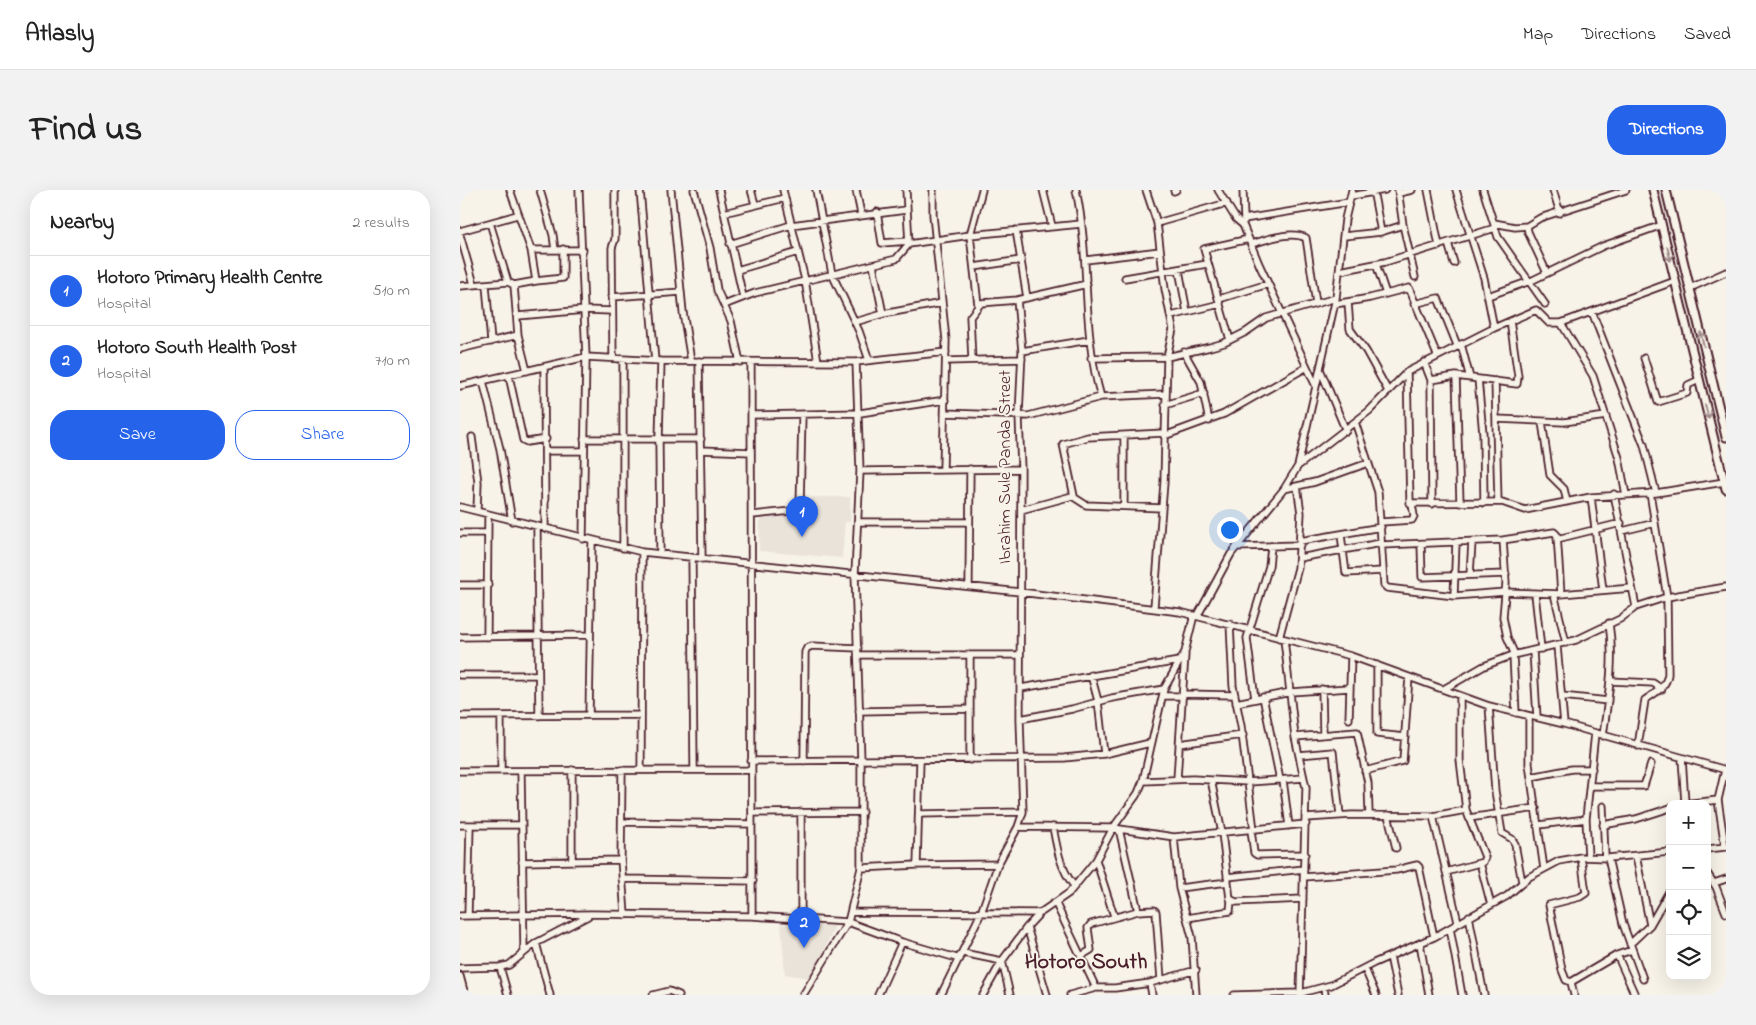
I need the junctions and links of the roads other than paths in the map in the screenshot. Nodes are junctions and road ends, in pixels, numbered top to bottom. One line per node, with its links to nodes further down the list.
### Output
1 (510, 190): 41 (street)
2 (540, 190): 68 (street)
3 (579, 190): 69 (street)
4 (615, 190): 104 (street)
5 (640, 190): 102 (street)
6 (671, 190): 100 (street)
7 (694, 190): 115 (street)
8 (719, 190): 39 (street)
9 (751, 190): 35 (street)
10 (783, 190): 33 (street)
11 (816, 190): 42 (street)
12 (856, 190): 40 (street)
13 (906, 190): 36 (street)
14 (934, 190): 60 (street)
15 (982, 190): 57 (street)
16 (1043, 190): 51 (street)
17 (1076, 190): 46 (street)
18 (1146, 190): 45 (street)
19 (1218, 190): 34 (street)
20 (1243, 190): 43 (street)
21 (1385, 190): 30 (street)
22 (1412, 190): 31 (street)
23 (1428, 190): 65 (street)
24 (1456, 190): 59 (street)
25 (1483, 190): 49 (street)
26 (1553, 190): 38 (street)
27 (1626, 190): 38 (street)
28 (1653, 190): 50 (main road)
29 (1666, 190): 99 (main road)
30 (1373, 191): 32 (street); 55 (street)
31 (1398, 192): 48 (street)
32 (1351, 196): 43 (street); 58 (street)
33 (785, 198): 35 (street); 47 (street)
34 (1227, 203): 43 (street); 45 (street)
35 (755, 204): 39 (street)
36 (906, 210): 37 (street); 61 (street)
37 (877, 212): 40 (street); 61 (street)
38 (1560, 213): 52 (street)
39 (724, 214): 64 (street)
40 (861, 214): 42 (street)
41 (517, 215): 44 (street); 67 (street)
42 (821, 220): 47 (street); 86 (street)
43 (1244, 222): 62 (street)
44 (490, 223): 54 (street); 94 (street)
45 (1157, 223): 70 (street)
46 (1081, 224): 51 (street); 74 (street)
47 (791, 225): 64 (street); 71 (street)
48 (1403, 225): 55 (street); 72 (street)
49 (1495, 225): 52 (street); 59 (street); 91 (street)
50 (1662, 225): 85 (street); 92 (main road, one-way to 92)
51 (1052, 226): 53 (street)
52 (1527, 226): 85 (street)
53 (1016, 230): 57 (street); 73 (street)
54 (460, 231)
55 (1381, 232): 58 (street)
56 (460, 235): 93 (street)
57 (970, 235): 60 (street); 79 (street)
58 (1344, 236): 82 (street)
59 (1471, 236): 63 (street); 103 (street)
60 (936, 241): 61 (street); 111 (street)
61 (909, 242): 78 (street)
62 (1250, 242): 76 (street); 96 (street); 112 (street)
63 (1448, 243): 65 (street); 75 (street)
64 (730, 244): 80 (street)
65 (1439, 246): 72 (street)
66 (563, 249): 68 (street); 69 (street); 90 (street)
67 (531, 250): 68 (street); 90 (street)
68 (555, 250)
69 (583, 250): 117 (street)
70 (1160, 251): 74 (street); 84 (street)
71 (798, 252): 80 (street); 89 (street)
72 (1409, 255): 77 (street); 87 (street)
73 (1020, 260): 79 (street); 106 (street)
74 (1086, 260): 95 (street)
75 (1454, 263)
76 (1207, 264): 81 (street); 108 (street)
77 (1376, 264): 82 (street); 101 (street)
78 (872, 265): 86 (street); 122 (street)
79 (974, 267): 116 (street)
80 (737, 270): 105 (street)
81 (1179, 270): 84 (street); 119 (street)
82 (1340, 271): 109 (street)
83 (1726, 272): 99 (street)
84 (1163, 273): 88 (street); 124 (street)
85 (1547, 273): 91 (street)
86 (832, 274): 89 (street); 126 (street)
87 (1415, 277)
88 (1125, 278)
89 (805, 280): 105 (street); 154 (street)
90 (536, 281): 94 (street)
91 (1531, 281): 103 (street); 114 (street)
92 (1675, 281): 121 (street); 167 (main road)
93 (474, 284): 97 (street); 98 (street)
94 (511, 284): 97 (street); 123 (street)
95 (1086, 284): 106 (street); 130 (street)
96 (1268, 284): 108 (street); 120 (street)
97 (486, 285): 132 (street)
98 (460, 286)
99 (1690, 288): 190 (main road, one-way to 99)
100 (681, 292): 102 (street); 149 (street)
101 (1386, 294): 110 (street); 113 (street)
102 (649, 295): 104 (street); 148 (street)
103 (1488, 296): 128 (street)
104 (612, 297): 118 (street)
105 (743, 297): 115 (street)
106 (1027, 298): 107 (street)
107 (1017, 300): 116 (street); 135 (street)
108 (1219, 301): 119 (street); 131 (street)
109 (1335, 301): 110 (street); 112 (street); 159 (street)
110 (1348, 302): 172 (street)
111 (942, 303): 122 (street); 136 (street)
112 (1316, 303): 120 (street)
113 (1414, 304): 133 (street); 138 (street)
114 (1545, 304)
115 (724, 305): 152 (street)
116 (978, 305): 147 (street)
117 (585, 310): 118 (street); 123 (street); 139 (street)
118 (612, 311): 141 (street)
119 (1187, 312): 124 (street)
120 (1281, 312): 131 (street); 158 (street)
121 (1592, 312): 127 (street); 211 (street)
122 (883, 314): 126 (street)
123 (518, 316): 129 (street)
124 (1171, 316): 140 (street)
125 (1510, 321): 127 (street); 128 (street); 169 (street)
126 (855, 322): 146 (street)
127 (1561, 323): 183 (street)
128 (1494, 328): 133 (street)
129 (518, 335): 132 (street); 160 (street)
130 (1089, 340): 135 (street, Ibrahim Sule Panda Street); 142 (street)
131 (1230, 340): 137 (street)
132 (491, 342): 134 (street)
133 (1459, 345): 138 (street); 164 (street)
134 (460, 348)
135 (1022, 351): 145 (street, Ibrahim Sule Panda Street)
136 (946, 352): 146 (street); 151 (street)
137 (1184, 352): 140 (street); 173 (street)
138 (1437, 355): 156 (street)
139 (586, 357): 141 (street); 157 (street); 194 (street)
140 (1167, 357): 142 (street); 174 (street)
141 (613, 358): 144 (street)
142 (1091, 358): 175 (street)
143 (1644, 358): 167 (street)
144 (623, 359): 148 (street); 197 (street)
145 (1022, 359): 147 (street); 182 (street, Ibrahim Sule Panda Street)
146 (869, 360): 155 (street)
147 (972, 360): 151 (street)
148 (658, 361): 149 (street); 196 (street)
149 (691, 361): 150 (street)
150 (699, 361): 152 (street); 195 (street)
151 (946, 361): 176 (street)
152 (740, 362): 153 (street)
153 (751, 362): 154 (street); 180 (street)
154 (818, 362): 155 (street)
155 (856, 362): 178 (street)
156 (1424, 362): 161 (street); 166 (street)
157 (544, 367): 160 (street); 193 (street)
158 (1307, 367): 170 (street); 185 (street)
159 (1320, 369): 170 (street); 188 (street)
160 (527, 371): 162 (street)
161 (1407, 372): 172 (street); 220 (street)
162 (509, 376): 168 (street); 193 (street)
163 (1456, 376): 164 (street); 166 (street); 218 (street)
164 (1470, 378): 165 (street)
165 (1478, 379): 169 (street); 219 (street)
166 (1431, 380): 221 (street)
167 (1699, 380): 208 (main road, one-way to 208)
168 (483, 381): 171 (street); 229 (street)
169 (1495, 381): 184 (street)
170 (1315, 384): 203 (street)
171 (460, 386)
172 (1388, 391): 186 (street)
173 (1204, 393): 177 (street); 185 (street)
174 (1165, 394): 175 (street); 177 (street)
175 (1101, 397): 182 (street)
176 (945, 400): 178 (street); 179 (street)
177 (1165, 406): 189 (street)
178 (860, 412): 181 (street); 207 (street)
179 (945, 412): 182 (street); 204 (street)
180 (752, 415): 181 (street); 201 (street)
181 (802, 415): 228 (street)
182 (1019, 416): 206 (street, Ibrahim Sule Panda Street)
183 (1606, 416): 187 (street); 213 (street)
184 (1496, 419): 187 (street); 216 (street)
185 (1209, 421): 189 (street)
186 (1355, 422): 188 (street); 202 (street)
187 (1542, 422): 217 (street)
188 (1346, 431): 203 (street)
189 (1164, 434): 191 (street); 224 (street)
190 (1726, 434)
191 (1124, 436): 214 (street); 222 (street)
192 (472, 437): 226 (street)
193 (546, 438): 199 (street)
194 (584, 439): 197 (street); 200 (street)
195 (700, 439): 196 (street); 198 (street)
196 (659, 440): 197 (street); 256 (street)
197 (623, 441): 253 (street)
198 (701, 450): 201 (street); 259 (street)
199 (546, 451): 200 (street); 236 (street)
200 (583, 451): 242 (street)
201 (751, 452): 228 (street)
202 (1368, 463): 209 (street); 234 (street)
203 (1298, 466): 210 (street)
204 (943, 469): 205 (street); 207 (street)
205 (970, 469): 206 (street); 231 (street)
206 (1021, 469): 225 (street, Ibrahim Sule Panda Street)
207 (860, 470): 230 (street)
208 (1725, 485): 211 (street)
209 (1298, 486): 210 (street); 248 (street)
210 (1284, 488): 252 (street)
211 (1653, 493): 213 (street); 233 (street)
212 (1614, 494): 213 (street); 215 (street); 232 (street)
213 (1626, 495)
214 (1074, 496): 222 (street); 225 (street)
215 (1591, 497): 217 (street); 237 (street)
216 (1498, 502): 217 (street); 219 (street)
217 (1567, 502)
218 (1460, 503): 219 (street); 221 (street)
219 (1484, 503)
220 (1412, 504): 221 (street); 234 (street)
221 (1432, 504)
222 (1124, 506): 224 (street)
223 (460, 507): 226 (street)
224 (1162, 508): 279 (street)
225 (1021, 510): 272 (street, Ibrahim Sule Panda Street)
226 (476, 511): 227 (street)
227 (488, 514): 229 (street); 240 (street)
228 (752, 515): 260 (street)
229 (512, 521): 235 (street)
230 (858, 522): 231 (street); 262 (street)
231 (969, 522): 268 (street)
232 (1621, 523): 237 (street); 238 (street)
233 (1655, 523): 238 (street); 278 (street)
234 (1381, 525): 241 (street); 249 (street)
235 (538, 527): 236 (street); 288 (street)
236 (545, 529): 242 (street)
237 (1595, 530): 243 (street); 271 (street)
238 (1622, 531): 270 (street)
239 (460, 533): 240 (street)
240 (488, 533): 267 (street)
241 (1341, 534): 248 (street); 254 (street)
242 (583, 539): 245 (street)
243 (1557, 539): 244 (street); 276 (street)
244 (1503, 540): 247 (street); 263 (street)
245 (592, 541): 253 (street); 285 (street)
246 (1456, 542): 247 (street); 250 (street); 265 (street)
247 (1472, 542): 264 (street)
248 (1300, 543): 251 (street); 258 (street)
249 (1381, 544): 250 (street); 254 (street); 261 (street)
250 (1421, 544): 265 (street)
251 (1271, 546): 252 (street); 284 (street)
252 (1236, 547): 281 (street)
253 (623, 548): 255 (street)
254 (1343, 551): 258 (street); 261 (street)
255 (642, 552): 256 (street); 329 (street)
256 (660, 554): 257 (street)
257 (692, 558): 259 (street); 361 (street)
258 (1299, 558): 289 (street)
259 (702, 559): 260 (street)
260 (750, 564): 262 (street); 353 (street)
261 (1383, 571): 277 (street)
262 (855, 574): 268 (street); 292 (street)
263 (1506, 574): 264 (street); 273 (street)
264 (1470, 575): 265 (street)
265 (1454, 576): 277 (street)
266 (460, 585): 267 (street)
267 (488, 585): 287 (street)
268 (969, 586): 272 (street)
269 (1726, 587): 278 (street)
270 (1632, 588): 271 (street); 280 (street)
271 (1602, 590): 276 (street)
272 (1020, 592): 279 (street); 298 (street, Ibrahim Sule Panda Street)
273 (1505, 592): 274 (street); 277 (street); 299 (street)
274 (1535, 594): 275 (street); 293 (street)
275 (1554, 594): 276 (street); 290 (street)
276 (1561, 594)
277 (1454, 596)
278 (1667, 597): 280 (street); 312 (street)
279 (1154, 607): 281 (street)
280 (1636, 607): 282 (street)
281 (1196, 615): 283 (street); 295 (street)
282 (1609, 623): 290 (street); 307 (street)
283 (1230, 624): 284 (street); 316 (street)
284 (1251, 630): 289 (street); 320 (street)
285 (590, 635): 288 (street); 328 (street)
286 (460, 637): 287 (street)
287 (487, 637): 288 (street)
288 (538, 637): 304 (street)
289 (1282, 638): 300 (street); 313 (street)
290 (1566, 643): 291 (street)
291 (1557, 646): 293 (street); 318 (street)
292 (858, 648): 296 (street); 354 (street)
293 (1542, 650): 294 (street)
294 (1533, 651): 299 (street); 334 (street)
295 (1185, 652): 301 (street); 315 (street)
296 (858, 655): 297 (street); 326 (street)
297 (970, 655): 298 (street); 325 (street)
298 (1020, 655): 308 (street, Ibrahim Sule Panda Street)
299 (1514, 655): 311 (street); 327 (street)
300 (1351, 656): 302 (street); 309 (street)
301 (1179, 661): 305 (street); 314 (street)
302 (1377, 665): 306 (street); 343 (street)
303 (460, 675): 304 (street)
304 (537, 675): 332 (street)
305 (1091, 675): 308 (street); 322 (street)
306 (1409, 677): 311 (street); 343 (street)
307 (1610, 681): 312 (street); 321 (street)
308 (1021, 688): 335 (street, Ibrahim Sule Panda Street)
309 (1349, 688): 310 (street); 336 (street)
310 (1322, 689): 313 (street); 338 (street)
311 (1444, 689): 317 (street)
312 (1662, 689): 346 (street)
313 (1291, 692): 319 (street); 342 (street)
314 (1163, 693): 315 (street); 322 (street); 344 (street)
315 (1183, 695): 316 (street); 345 (street)
316 (1235, 695): 323 (street)
317 (1460, 696): 324 (street); 382 (street)
318 (1562, 696): 321 (street); 337 (street)
319 (1264, 698): 320 (street); 372 (street)
320 (1255, 699): 323 (street)
321 (1608, 700): 341 (street)
322 (1098, 701): 335 (street); 347 (street)
323 (1236, 702): 340 (street)
324 (1489, 706): 327 (street); 387 (street)
325 (970, 709): 326 (street); 351 (street)
326 (859, 711): 355 (street)
327 (1516, 713): 333 (street)
328 (589, 715): 329 (street); 332 (street)
329 (640, 715): 357 (street)
330 (460, 716): 331 (street)
331 (501, 716): 332 (street); 365 (street)
332 (538, 716)
333 (1529, 716): 334 (street); 368 (street)
334 (1537, 717): 337 (street)
335 (1020, 719): 352 (street, Ibrahim Sule Panda Street)
336 (1349, 719)
337 (1564, 724): 339 (street)
338 (1323, 734): 342 (street); 367 (street)
339 (1596, 734): 341 (street); 358 (street)
340 (1242, 735): 345 (street); 374 (street)
341 (1603, 736): 346 (street)
342 (1296, 737): 348 (street)
343 (1405, 737): 367 (street)
344 (1150, 743): 347 (street); 373 (street)
345 (1179, 744): 370 (street)
346 (1638, 746): 349 (street)
347 (1104, 754): 352 (street)
348 (1299, 756): 369 (street); 390 (street)
349 (1682, 758): 363 (street); 376 (street)
350 (920, 760): 351 (street); 355 (street); 388 (street)
351 (970, 760): 352 (street)
352 (1022, 760): 386 (street, Ibrahim Sule Panda Street)
353 (751, 761): 354 (street); 362 (street)
354 (804, 761): 355 (street)
355 (861, 761): 385 (street)
356 (1651, 764): 375 (street)
357 (641, 769): 360 (street); 361 (street)
358 (1592, 769): 368 (street); 375 (street)
359 (572, 770): 360 (street); 366 (street); 422 (street)
360 (622, 770): 396 (street)
361 (694, 770): 362 (street)
362 (751, 770): 383 (street)
363 (1725, 770): 377 (street)
364 (460, 771): 365 (street)
365 (501, 771): 366 (street)
366 (522, 771): 400 (street)
367 (1366, 771): 389 (street)
368 (1531, 777): 380 (street)
369 (1304, 778): 372 (street); 395 (street)
370 (1176, 779): 371 (street); 373 (street)
371 (1211, 780): 374 (street); 408 (street)
372 (1282, 780): 374 (street); 403 (street)
373 (1143, 781): 406 (street)
374 (1249, 782): 407 (street)
375 (1590, 786): 394 (street)
376 (1684, 800)
377 (1718, 800): 378 (street); 410 (street)
378 (1711, 801)
379 (1603, 806): 402 (street)
380 (1536, 808): 387 (street); 401 (street)
381 (1666, 809): 402 (street)
382 (1466, 810): 392 (street); 393 (street)
383 (752, 812): 384 (street); 397 (street)
384 (801, 812): 385 (street); 459 (street)
385 (862, 812): 426 (street)
386 (1023, 812): 388 (street); 404 (street, Ibrahim Sule Panda Street)
387 (1499, 813): 393 (street); 436 (street)
388 (919, 814): 424 (street)
389 (1370, 814): 390 (street); 391 (street)
390 (1340, 815): 395 (street)
391 (1388, 816): 392 (street); 411 (street)
392 (1433, 816): 429 (street)
393 (1469, 818): 423 (street)
394 (1586, 819): 401 (street); 417 (street)
395 (1306, 821): 403 (street); 414 (street)
396 (622, 822): 397 (street); 419 (street)
397 (752, 824): 435 (street)
398 (460, 825): 399 (street)
399 (470, 825): 400 (street); 453 (street)
400 (522, 825): 421 (street)
401 (1539, 825): 428 (street)
402 (1603, 825): 418 (street)
403 (1289, 826): 407 (street)
404 (1018, 827): 405 (street); 425 (street, Ibrahim Sule Panda Street)
405 (1053, 827): 406 (street); 438 (street)
406 (1116, 828): 409 (street); 420 (street); 445 (street)
407 (1253, 830): 408 (street); 414 (street)
408 (1222, 833): 409 (street); 434 (street)
409 (1174, 837): 439 (street)
410 (1726, 847): 412 (street)
411 (1396, 848)
412 (1711, 849)
413 (1666, 852): 415 (street)
414 (1305, 854): 427 (street)
415 (1636, 856): 418 (street); 462 (street)
416 (1581, 857): 417 (street); 428 (street); 484 (street)
417 (1588, 857): 418 (street)
418 (1606, 858): 469 (street)
419 (621, 860): 422 (street); 432 (street)
420 (1096, 860): 438 (street); 455 (street)
421 (522, 862): 422 (street); 457 (street)
422 (572, 862)
423 (1480, 863): 429 (street); 444 (street)
424 (917, 864): 425 (street); 426 (street)
425 (998, 864): 447 (street, Ibrahim Sule Panda Street)
426 (861, 868): 446 (street)
427 (1304, 869): 430 (street); 434 (street)
428 (1544, 869): 436 (street)
429 (1446, 872): 461 (street)
430 (1304, 877): 441 (street); 465 (street)
431 (1726, 878): 437 (street)
432 (622, 879): 435 (street); 451 (street)
433 (1711, 879): 437 (street)
434 (1227, 880): 439 (street); 442 (street)
435 (753, 881): 454 (street)
436 (1522, 882): 444 (street)
437 (1714, 883): 449 (street)
438 (1074, 886): 443 (street)
439 (1180, 888): 458 (street)
440 (1666, 897): 462 (street)
441 (1303, 899): 442 (street); 490 (street)
442 (1232, 901): 458 (street)
443 (1056, 904): 448 (street); 474 (street)
444 (1491, 905): 456 (street)
445 (1138, 911): 455 (street); 483 (street)
446 (852, 912): 447 (street); 460 (street)
447 (982, 913): 448 (street); 473 (street, Ibrahim Sule Panda Street)
448 (1040, 913): 463 (street)
449 (1726, 913)
450 (591, 914): 451 (street); 457 (street); 467 (street)
451 (625, 915): 454 (street)
452 (460, 916): 453 (street)
453 (468, 916): 457 (street)
454 (752, 916): 459 (street)
455 (1114, 916): 474 (street)
456 (1469, 916): 461 (street); 510 (street)
457 (523, 917): 471 (street)
458 (1187, 918): 480 (street)
459 (801, 919): 460 (street)
460 (848, 922): 466 (street); 495 (street)
461 (1458, 922): 464 (street)
462 (1650, 925): 469 (street)
463 (1027, 927): 476 (street); 500 (street)
464 (1450, 928): 465 (street); 509 (street)
465 (1434, 937): 468 (street)
466 (902, 942): 473 (street); 496 (street)
467 (536, 943): 471 (street); 489 (street)
468 (1420, 943): 475 (street); 508 (street)
469 (1630, 944): 470 (street)
470 (1632, 950): 472 (street); 482 (street)
471 (524, 952): 477 (street)
472 (1618, 955): 484 (street); 512 (street)
473 (961, 956): 476 (street); 497 (street, Ibrahim Sule Panda Street)
474 (1081, 956): 487 (street)
475 (1390, 956): 479 (street); 507 (street)
476 (1002, 961): 498 (street); 499 (street)
477 (500, 967): 478 (street); 492 (street)
478 (460, 968)
479 (1365, 969): 486 (street); 506 (street)
480 (1196, 970): 483 (street); 503 (street)
481 (460, 976): 491 (street)
482 (1643, 979)
483 (1161, 980): 485 (street)
484 (1571, 982): 511 (street)
485 (1150, 983): 488 (street); 502 (street)
486 (1324, 987): 490 (street); 505 (street)
487 (1096, 988): 488 (street); 501 (street)
488 (1115, 992)
489 (548, 994)
490 (1300, 994): 504 (street)
491 (465, 995)
492 (508, 995)
493 (653, 995): 494 (street)
494 (679, 995)
495 (803, 995)
496 (878, 995)
497 (941, 995)
498 (983, 995)
499 (1010, 995)
500 (1047, 995)
501 (1070, 995)
502 (1152, 995)
503 (1196, 995)
504 (1234, 995)
505 (1325, 995)
506 (1376, 995)
507 (1398, 995)
508 (1429, 995)
509 (1462, 995)
510 (1484, 995)
511 (1574, 995)
512 (1634, 995)

